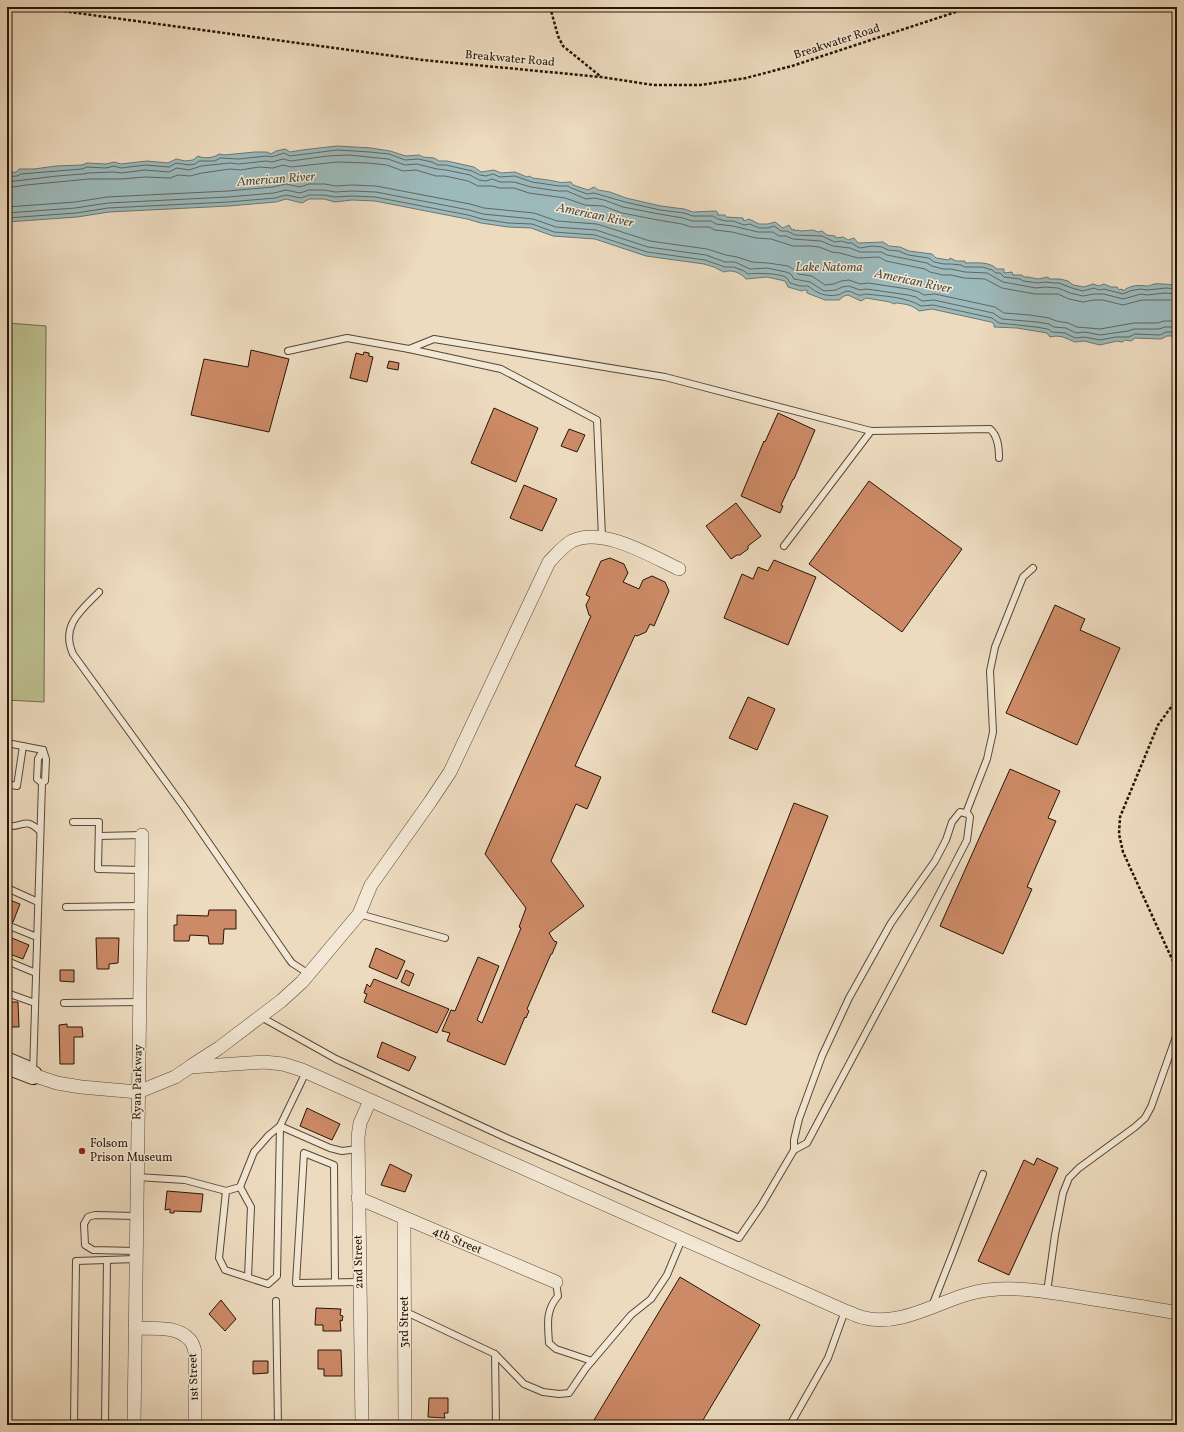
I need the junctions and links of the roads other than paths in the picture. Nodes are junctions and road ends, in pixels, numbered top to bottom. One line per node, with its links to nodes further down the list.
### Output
1 (409, 349): 2 (lane); 3 (lane); 5 (lane)
2 (288, 351)
3 (871, 432): 4 (lane); 6 (lane)
4 (999, 458)
5 (602, 537): 8 (street); 24 (street)
6 (784, 546)
7 (1033, 568): 13 (lane)
8 (679, 569)
9 (99, 592): 30 (lane)
10 (7, 743): 11 (lane)
11 (23, 746): 12 (lane); 16 (lane)
12 (7, 784)
13 (966, 813): 46 (lane); 46 (lane)
14 (72, 822): 18 (lane)
15 (7, 826): 16 (lane)
16 (40, 831): 21 (lane)
17 (142, 835): 18 (lane); 19 (street, Ryan Parkway)
18 (99, 836): 19 (lane)
19 (141, 870): 22 (street, Ryan Parkway)
20 (7, 888): 21 (lane)
21 (38, 902): 26 (lane)
22 (141, 906): 23 (lane); 32 (street, Ryan Parkway)
23 (66, 907)
24 (359, 914): 27 (lane); 30 (street)
25 (7, 925): 26 (lane)
26 (37, 937): 29 (lane)
27 (445, 938)
28 (7, 962): 29 (lane)
29 (36, 973): 33 (lane)
30 (309, 974): 35 (street)
31 (7, 993): 33 (lane)
32 (139, 1002): 34 (lane); 42 (street, Ryan Parkway)
33 (35, 1003): 40 (lane)
34 (64, 1003)
35 (261, 1017): 39 (street); 46 (lane)
36 (1177, 1034): 61 (lane)
37 (7, 1054): 40 (lane)
38 (7, 1065): 40 (street)
39 (190, 1067): 41 (street); 42 (street)
40 (33, 1070): 42 (street)
41 (306, 1072): 43 (street); 44 (lane)
42 (138, 1092): 48 (street, Ryan Parkway)
43 (370, 1101): 45 (street, 2nd Street); 54 (street)
44 (280, 1126): 45 (lane); 49 (lane); 57 (lane)
45 (358, 1149): 51 (street, 2nd Street)
46 (794, 1150)
47 (983, 1174): 63 (lane)
48 (137, 1177): 50 (lane); 52 (street, Ryan Parkway)
49 (240, 1187): 50 (lane); 57 (lane)
50 (226, 1191): 57 (lane)
51 (358, 1198): 53 (street, 4th Street); 59 (street, 2nd Street)
52 (136, 1216): 55 (street, Ryan Parkway); 55 (lane)
53 (404, 1218): 60 (street, 4th Street); 64 (street, 3rd Street)
54 (682, 1239): 65 (street); 69 (lane)
55 (136, 1255): 56 (lane); 67 (street, Ryan Parkway)
56 (107, 1260): 70 (lane); 70 (lane)
57 (248, 1277)
58 (335, 1282): 58 (lane); 59 (lane)
59 (359, 1282): 74 (street, 2nd Street)
60 (556, 1282): 69 (lane)
61 (1047, 1292): 63 (street); 66 (street)
62 (276, 1301): 73 (lane)
63 (931, 1307): 65 (street)
64 (404, 1310): 68 (lane); 75 (street, 3rd Street)
65 (845, 1311): 77 (lane)
66 (1177, 1313)
67 (135, 1328): 71 (street, Ryan Parkway); 72 (street, 1st Street)
68 (495, 1354): 69 (lane); 76 (lane)
69 (592, 1360)
70 (105, 1423): 71 (lane)
71 (134, 1424)
72 (195, 1425)
73 (278, 1425)
74 (362, 1425)
75 (405, 1425)
76 (496, 1425)
77 (790, 1425)

